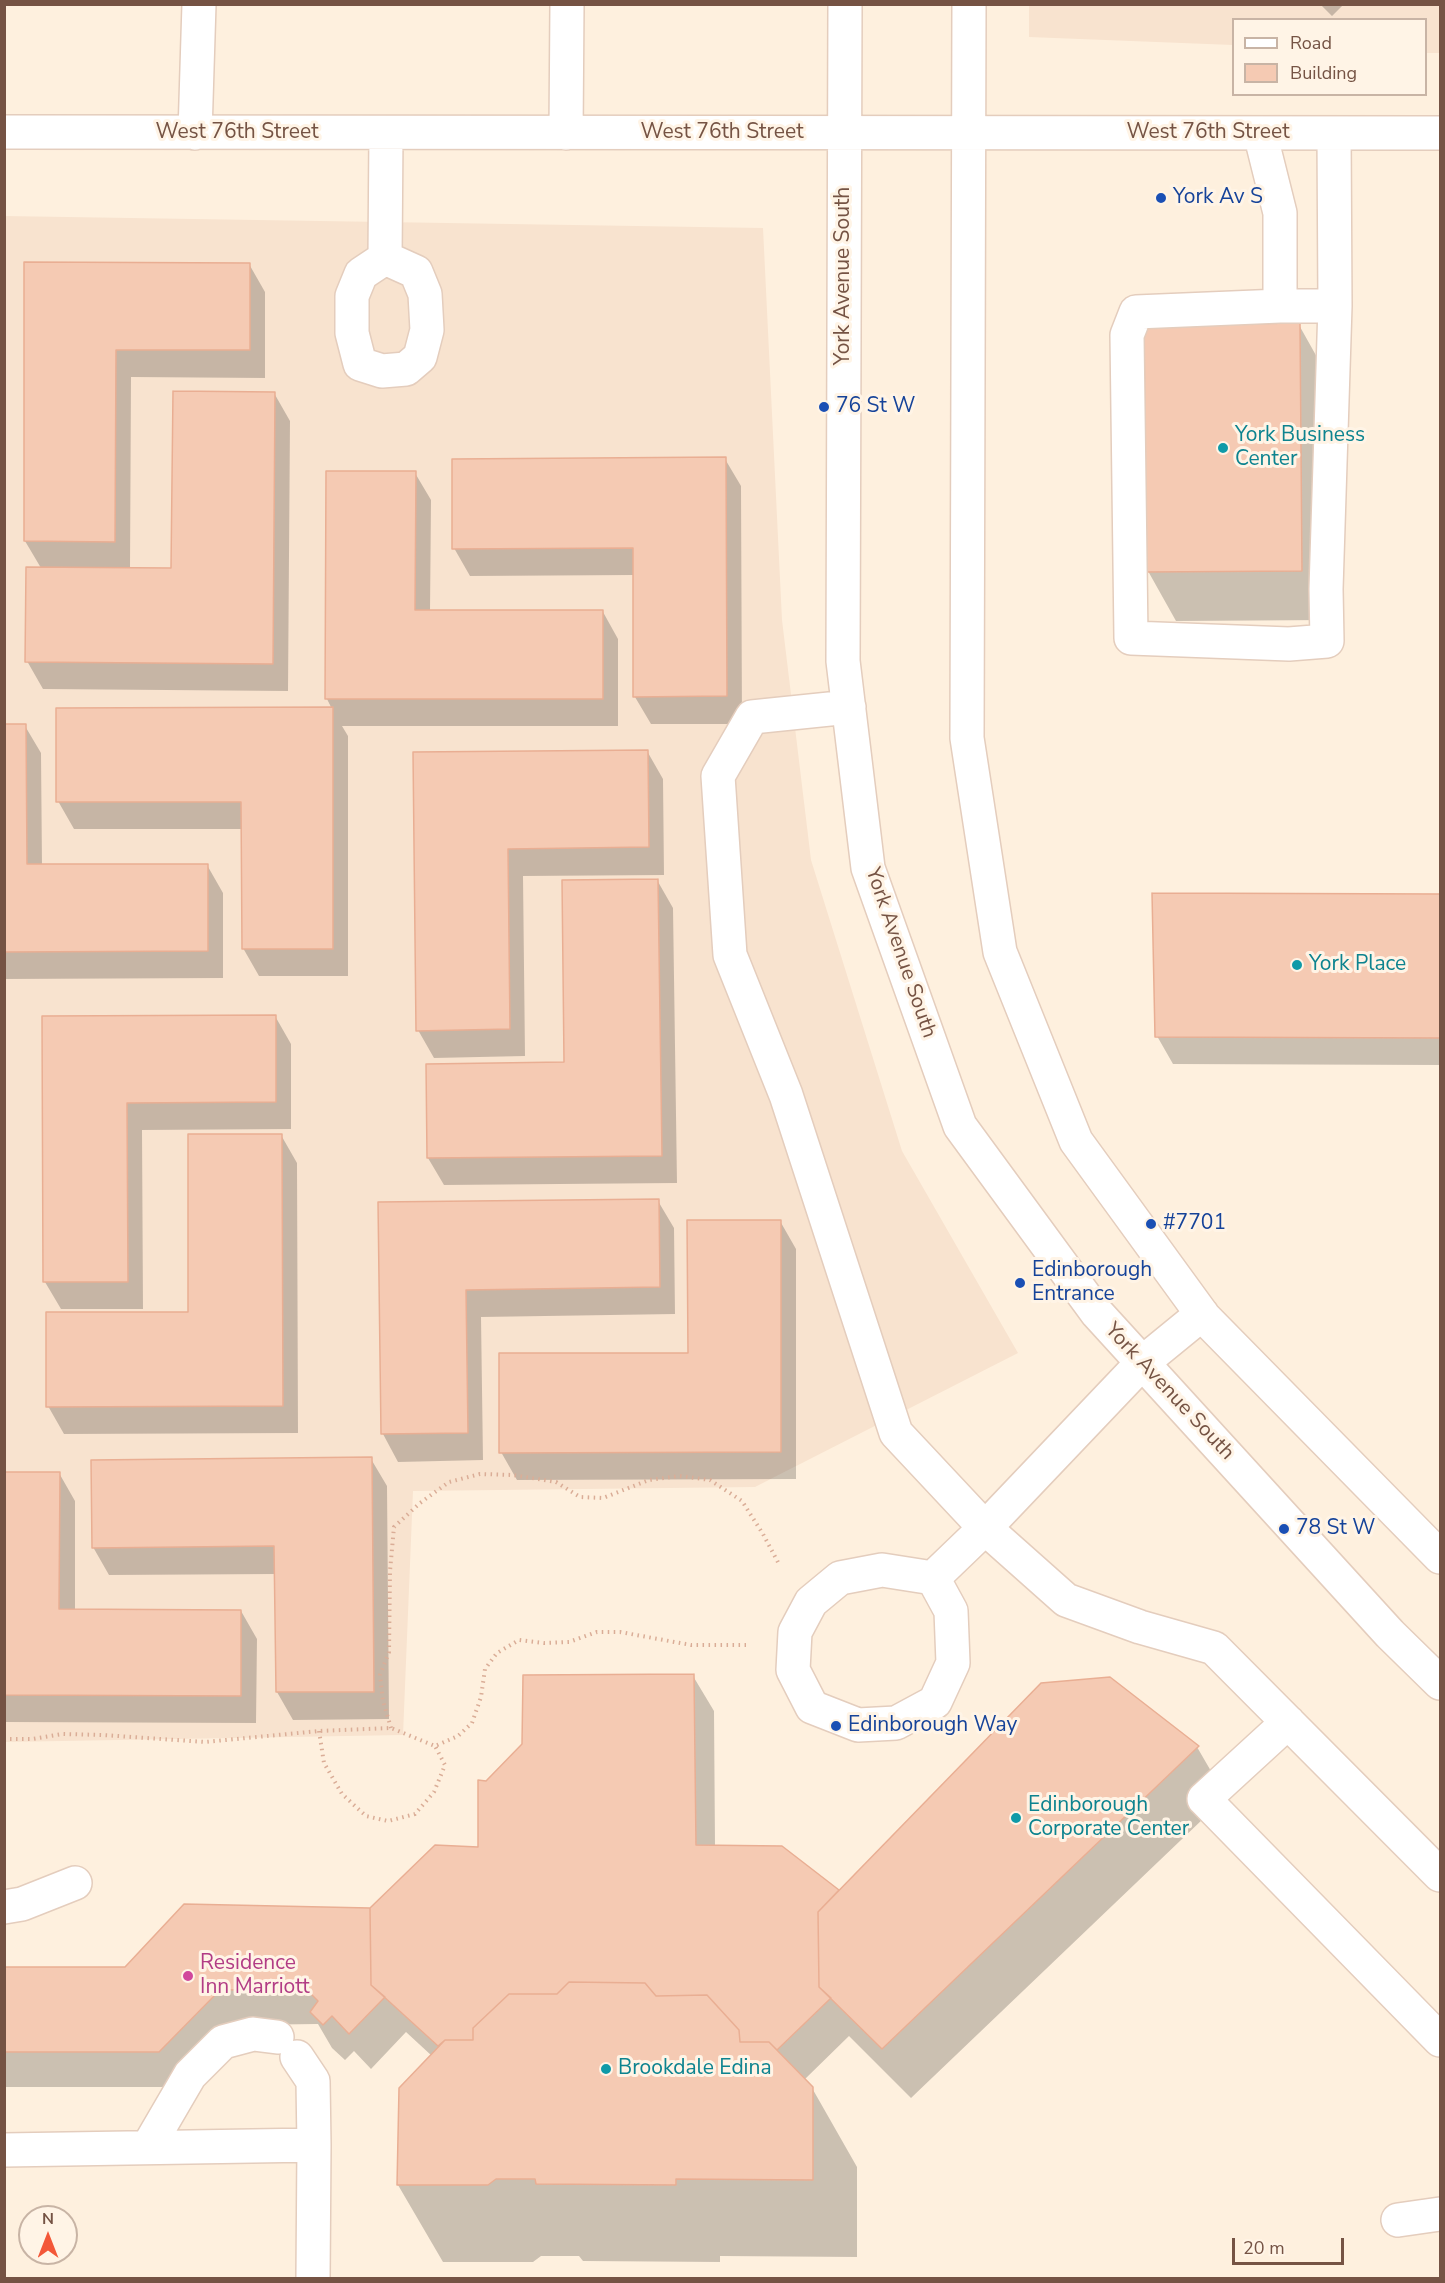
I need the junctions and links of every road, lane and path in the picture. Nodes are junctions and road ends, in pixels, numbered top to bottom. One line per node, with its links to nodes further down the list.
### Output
1 (199, 4): 6 (street)
2 (567, 4): 8 (street)
3 (845, 4): 9 (street, York Avenue South)
4 (969, 4): 10 (street)
5 (4, 132): 6 (street, West 76th Street)
6 (195, 133): 7 (street, West 76th Street)
7 (386, 133): 8 (street, West 76th Street); 14 (street)
8 (566, 133): 9 (street, West 76th Street)
9 (845, 133): 10 (street, West 76th Street); 17 (street, York Avenue South)
10 (969, 133): 11 (street, West 76th Street); 18 (street)
11 (1260, 133): 12 (street, West 76th Street); 15 (street)
12 (1334, 133): 13 (street, West 76th Street); 16 (street)
13 (1440, 133)
14 (385, 258)
15 (1280, 306): 16 (street); 16 (street)
16 (1335, 306)
17 (849, 706): 19 (street, York Avenue South); 20 (street)
18 (1202, 1314): 19 (street); 21 (street)
19 (1142, 1363): 20 (street); 25 (street, York Avenue South)
20 (985, 1528): 23 (street); 26 (street)
21 (1440, 1557)
22 (780, 1566): 27 (path)
23 (933, 1578): 23 (street)
24 (746, 1645): 30 (path)
25 (1440, 1683)
26 (1288, 1722): 31 (street); 34 (street)
27 (391, 1728): 28 (path); 30 (path)
28 (319, 1731): 29 (path); 30 (path)
29 (4, 1739)
30 (435, 1746)
31 (1440, 1875)
32 (75, 1883): 33 (street)
33 (4, 1907)
34 (1440, 2040)
35 (314, 2145): 36 (street); 36 (street); 40 (street)
36 (148, 2147): 37 (street)
37 (4, 2150)
38 (1440, 2214): 39 (street)
39 (1398, 2220)
40 (313, 2278)

